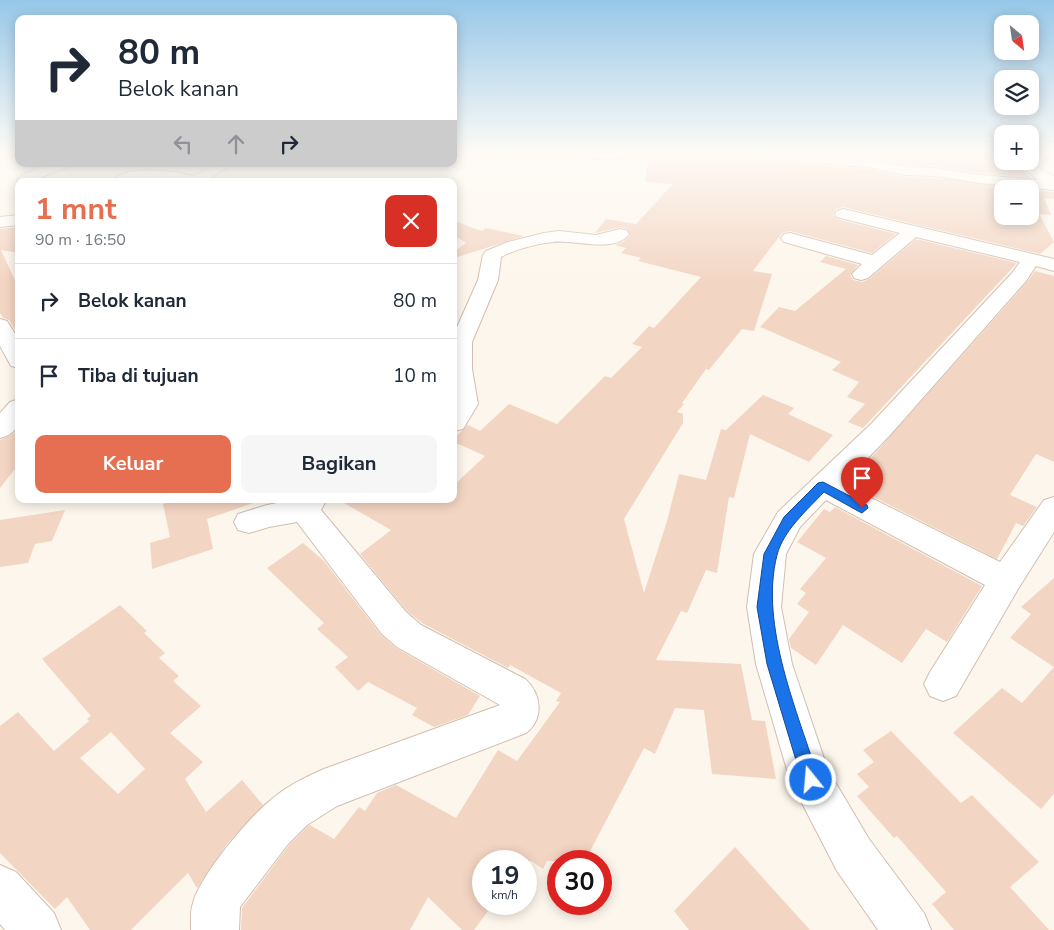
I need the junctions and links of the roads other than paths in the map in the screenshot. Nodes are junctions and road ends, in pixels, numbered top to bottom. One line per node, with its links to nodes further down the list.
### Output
1 (843, 214): 4 (street)
2 (15, 220): 3 (street)
3 (0, 222)
4 (914, 230): 7 (street); 8 (street)
5 (620, 234): 13 (street)
6 (790, 238): 8 (street)
7 (1047, 261): 15 (street)
8 (876, 262): 9 (street)
9 (860, 274)
10 (0, 325): 11 (street)
11 (15, 353)
12 (15, 412): 14 (street)
13 (457, 418)
14 (0, 430)
15 (823, 486): 19 (street); 24 (street)
16 (308, 505): 18 (street); 23 (street)
17 (1054, 508): 19 (street)
18 (249, 522)
19 (1006, 580): 20 (street)
20 (943, 684)
21 (0, 888): 22 (street)
22 (36, 930)
23 (215, 930)
24 (907, 930)

